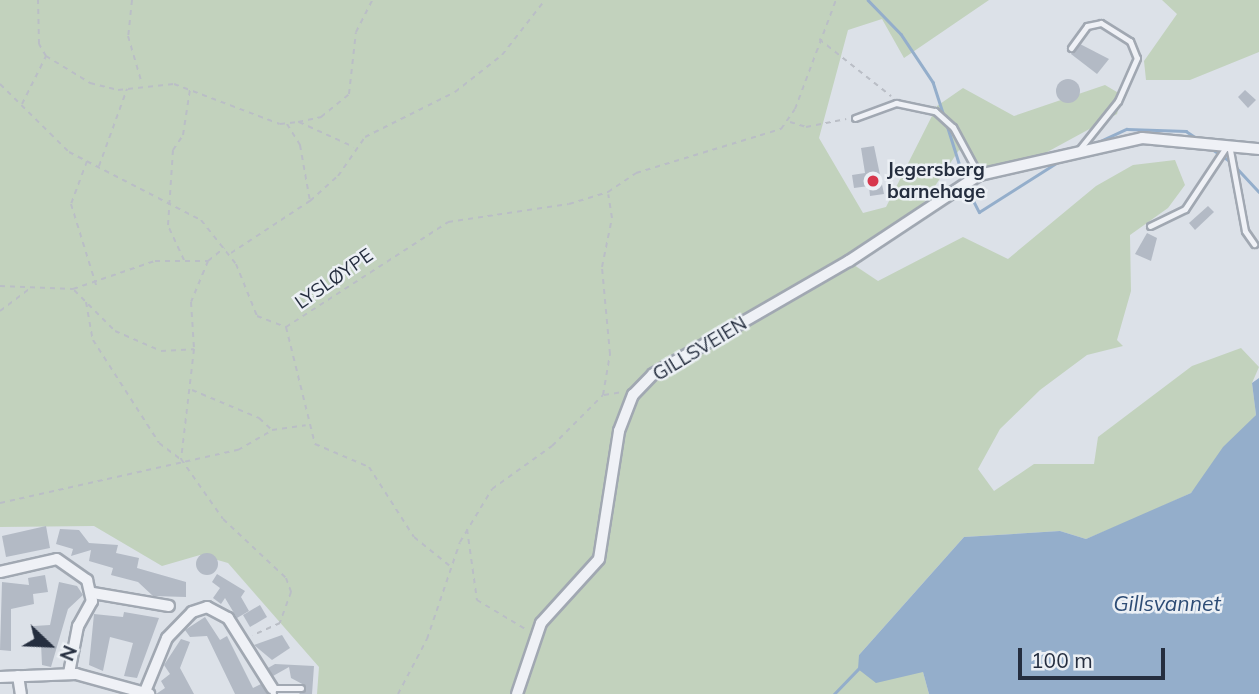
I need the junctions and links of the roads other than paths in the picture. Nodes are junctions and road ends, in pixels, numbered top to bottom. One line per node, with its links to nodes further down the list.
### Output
1 (1071, 48): 5 (lane)
2 (855, 118): 6 (lane)
3 (1259, 149): 4 (street, GILLSVEIEN)
4 (1227, 150): 5 (street, GILLSVEIEN); 7 (lane); 8 (lane)
5 (1078, 151): 6 (street, GILLSVEIEN)
6 (979, 175): 19 (street, GILLSVEIEN)
7 (1150, 226)
8 (1254, 244)
9 (0, 572): 10 (street)
10 (93, 593): 11 (street); 12 (street)
11 (169, 606)
12 (69, 673): 13 (street); 17 (street)
13 (18, 676): 14 (street); 18 (street)
14 (0, 677)
15 (302, 688): 16 (lane)
16 (272, 691): 17 (street)
17 (148, 692)
18 (21, 694)
19 (517, 694)

